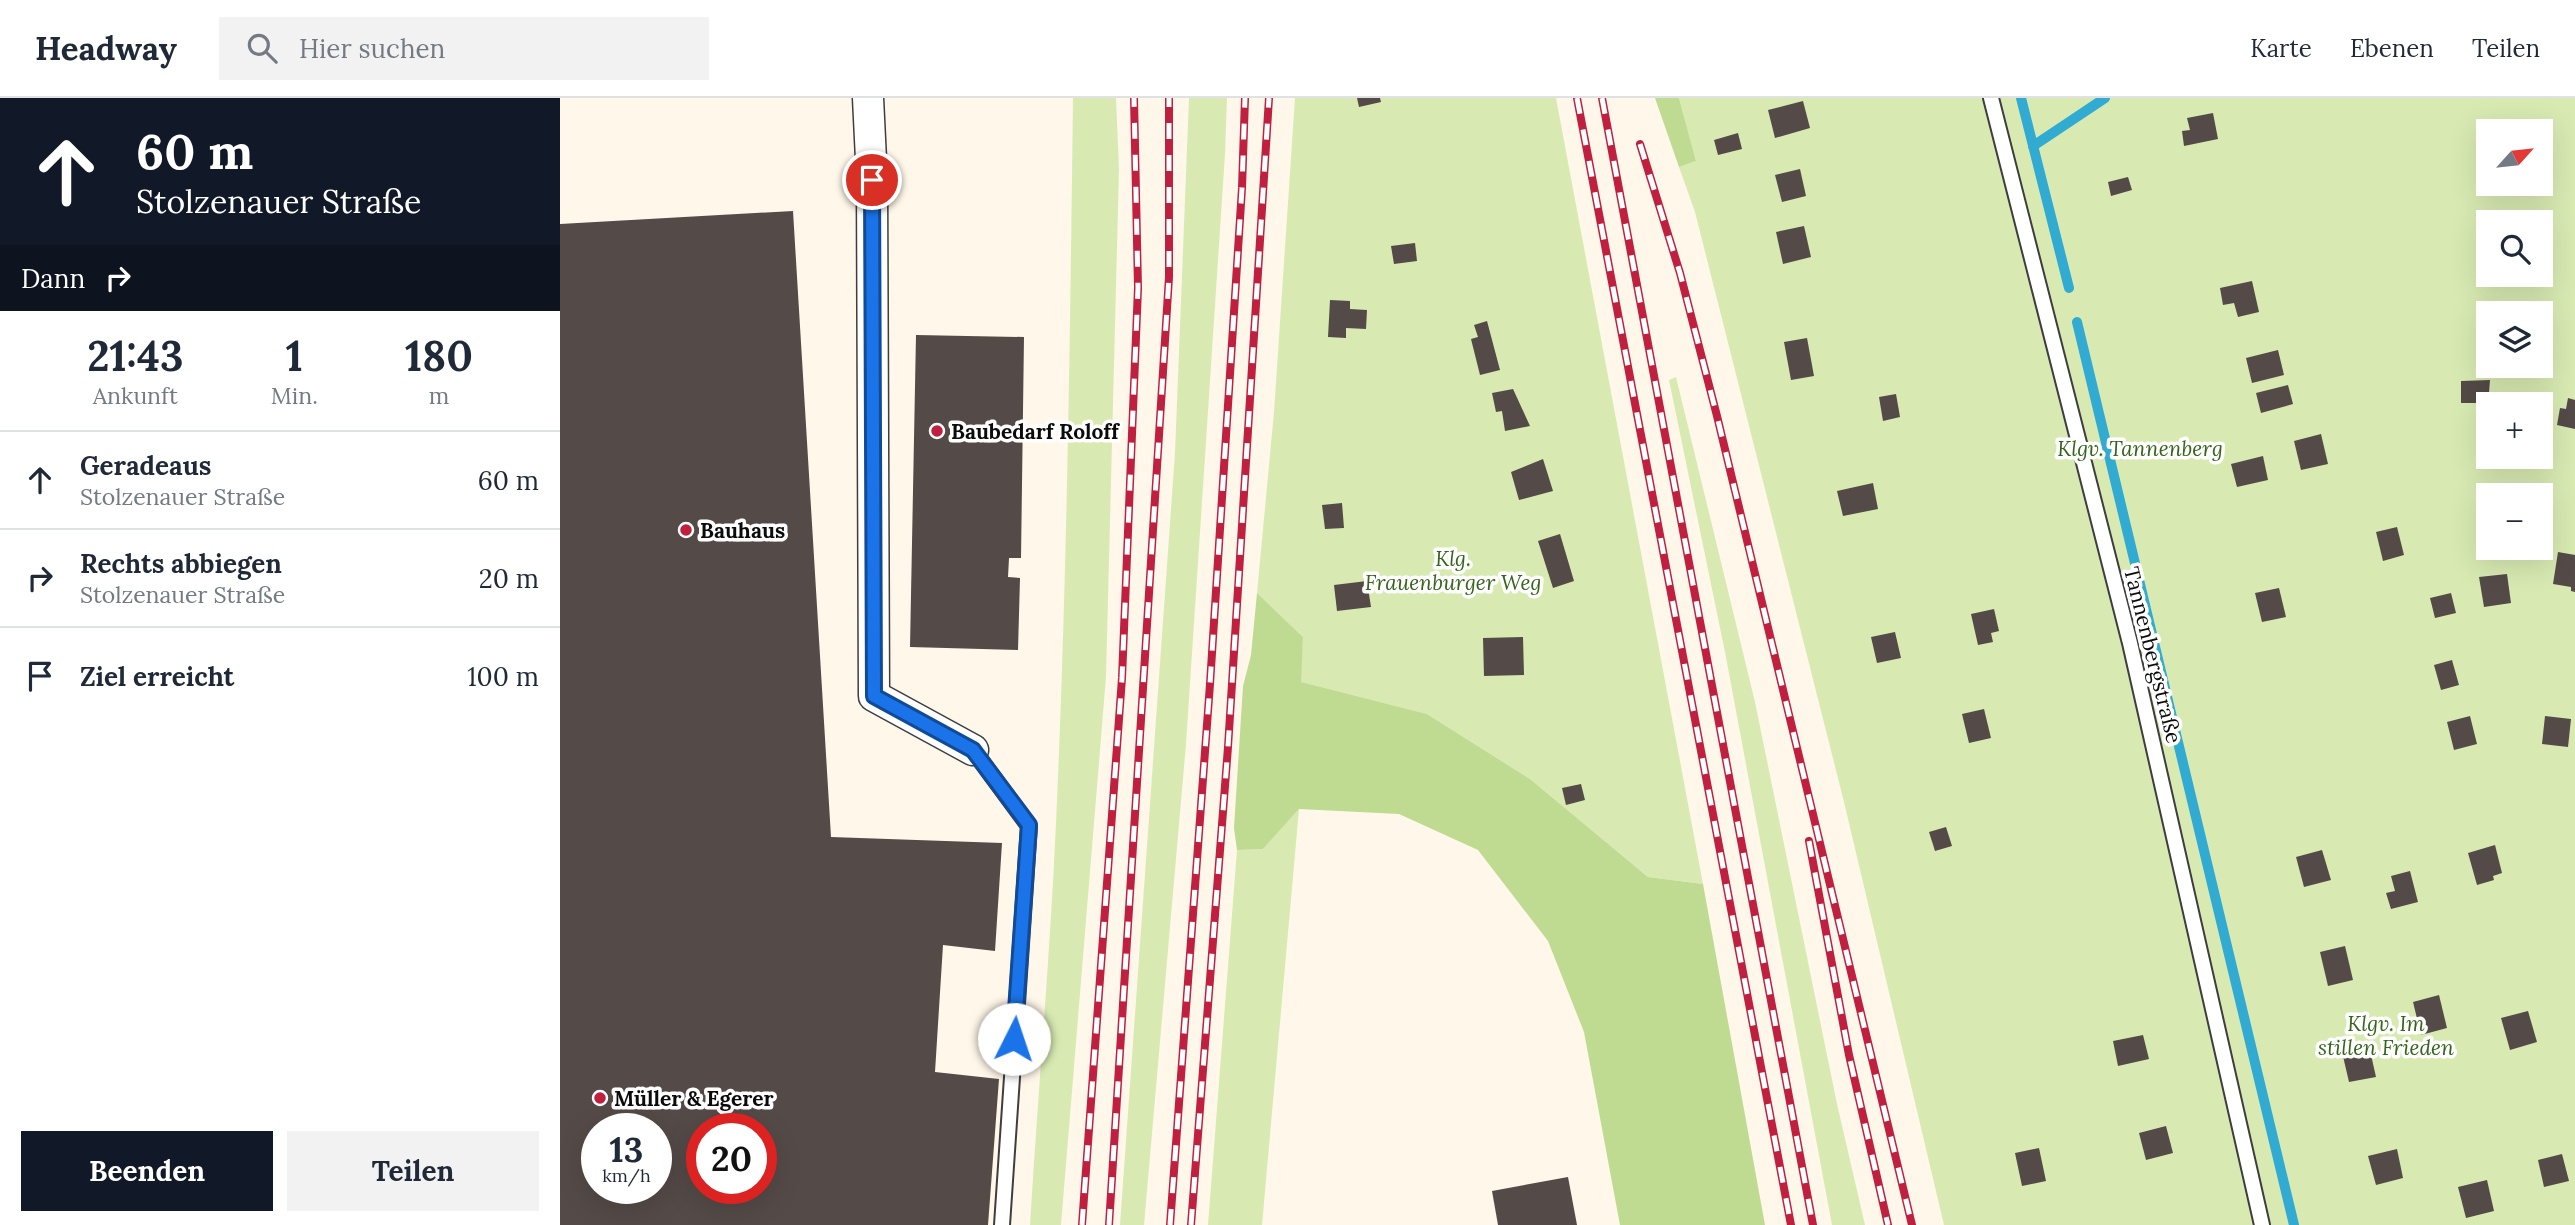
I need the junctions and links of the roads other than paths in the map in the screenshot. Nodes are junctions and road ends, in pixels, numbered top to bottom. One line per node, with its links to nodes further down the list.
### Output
1 (868, 98): 3 (street)
2 (1991, 98): 5 (lane, Tannenbergstraße)
3 (973, 750): 4 (lane)
4 (1002, 1225)
5 (2262, 1225)

